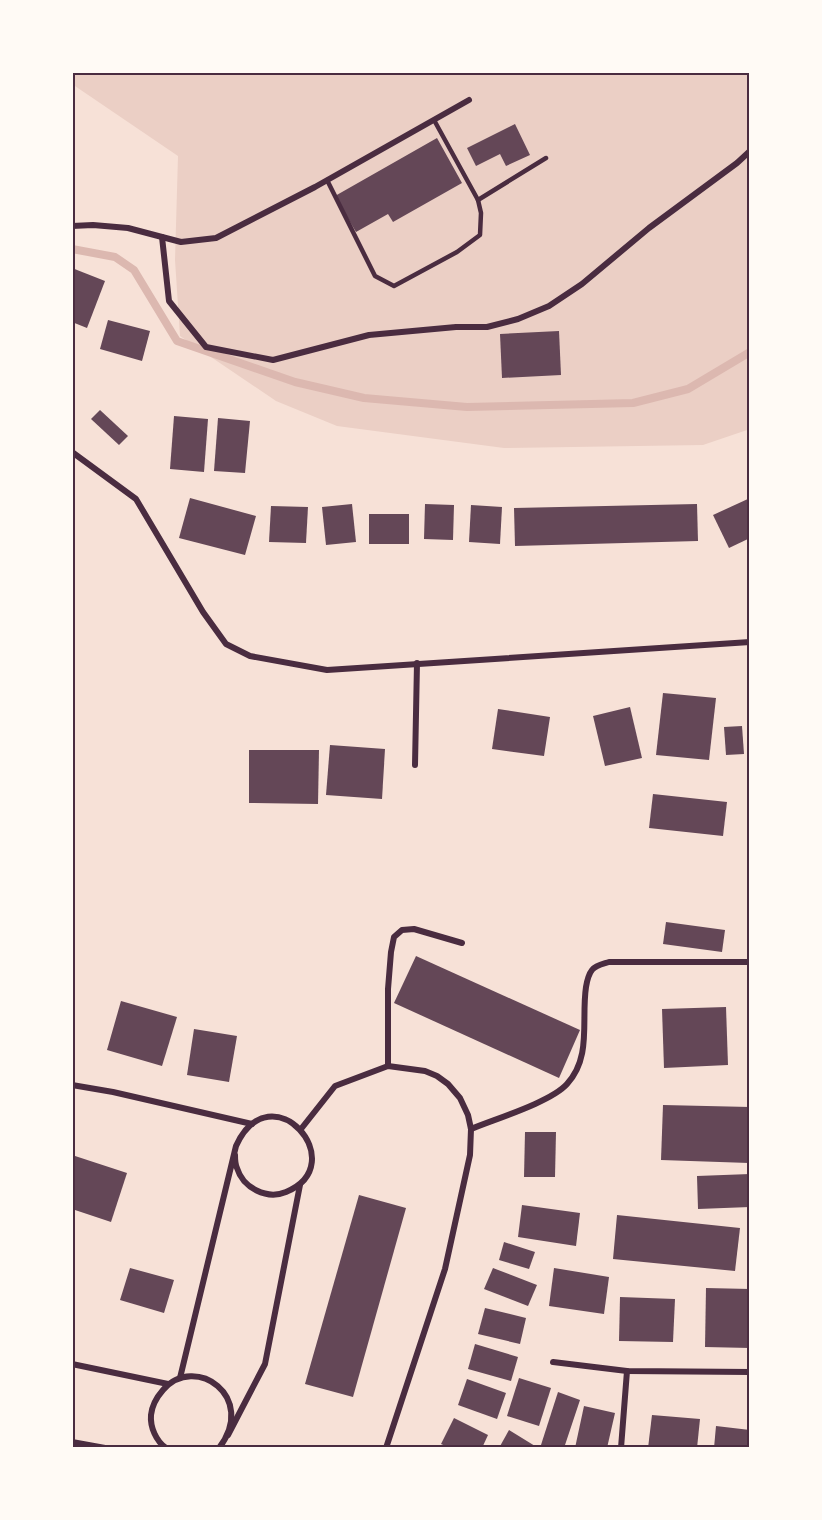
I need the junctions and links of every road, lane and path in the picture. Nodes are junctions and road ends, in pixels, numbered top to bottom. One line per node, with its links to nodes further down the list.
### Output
1 (469, 100): 2 (street)
2 (434, 120): 5 (street); 6 (lane)
3 (750, 151): 8 (street)
4 (546, 158): 6 (lane)
5 (327, 180): 6 (lane); 8 (street)
6 (478, 200)
7 (72, 226): 8 (street)
8 (162, 237)
9 (72, 452): 11 (street)
10 (750, 642): 11 (street)
11 (417, 663): 12 (street)
12 (415, 765)
13 (462, 944): 15 (street)
14 (750, 962): 19 (street)
15 (388, 1066): 18 (street); 19 (street)
16 (72, 1084): 17 (street)
17 (252, 1124): 18 (street); 20 (street)
18 (301, 1129): 21 (street)
19 (471, 1129): 33 (street)
20 (235, 1155): 21 (street); 26 (street)
21 (300, 1185): 28 (street)
22 (553, 1362): 24 (street)
23 (72, 1364): 27 (street)
24 (627, 1371): 25 (street); 34 (street)
25 (750, 1372)
26 (180, 1378): 27 (street); 28 (street)
27 (168, 1384): 31 (street)
28 (228, 1435): 32 (street)
29 (72, 1442): 30 (street)
30 (105, 1448)
31 (166, 1448)
32 (219, 1448)
33 (386, 1448)
34 (621, 1448)

